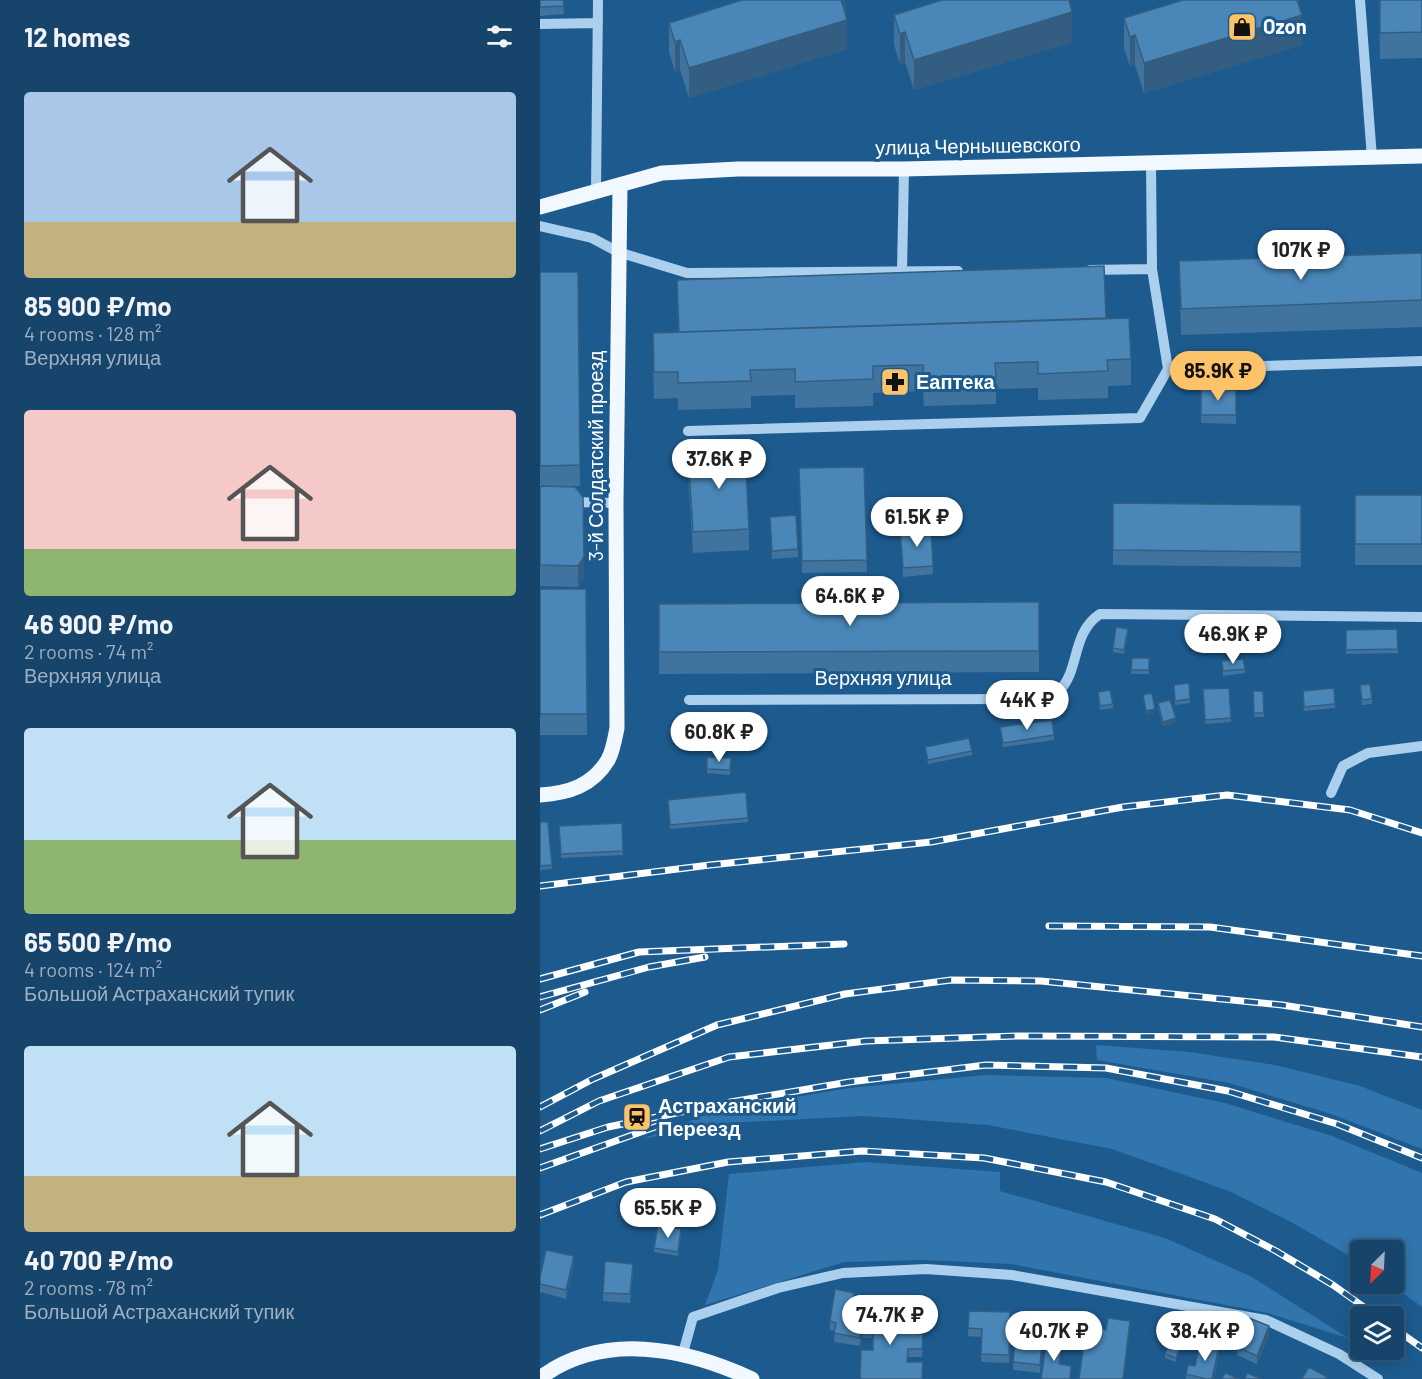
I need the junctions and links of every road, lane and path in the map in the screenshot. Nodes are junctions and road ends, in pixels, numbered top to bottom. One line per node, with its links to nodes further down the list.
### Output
1 (598, 0): 3 (street)
2 (1360, 0): 6 (street)
3 (598, 23): 4 (street); 10 (street)
4 (540, 24)
5 (1422, 156): 6 (main road, улица Чернышевского)
6 (1372, 158): 7 (main road, улица Чернышевского)
7 (1151, 163): 8 (main road, улица Чернышевского); 14 (street)
8 (904, 169): 9 (main road, улица Чернышевского); 17 (street)
9 (620, 185): 10 (main road, улица Чернышевского); 13 (main road, 3-й Солдатский проезд)
10 (596, 190): 11 (main road, улица Чернышевского)
11 (540, 207)
12 (540, 226): 13 (street)
13 (618, 252): 17 (street); 22 (main road, 3-й Солдатский проезд)
14 (1152, 269): 15 (street); 19 (street)
15 (1080, 270)
16 (973, 271): 17 (street)
17 (902, 272)
18 (1422, 361): 19 (street)
19 (1168, 369): 20 (street)
20 (688, 431)
21 (561, 502): 22 (street)
22 (616, 503): 27 (main road, 3-й Солдатский проезд)
23 (1422, 617): 24 (street, Верхняя улица)
24 (689, 700)
25 (1422, 746): 26 (street)
26 (1330, 793)
27 (540, 795)
28 (683, 1353): 29 (main road); 30 (main road); 31 (street)
29 (540, 1378)
30 (752, 1379)
31 (1378, 1379)

